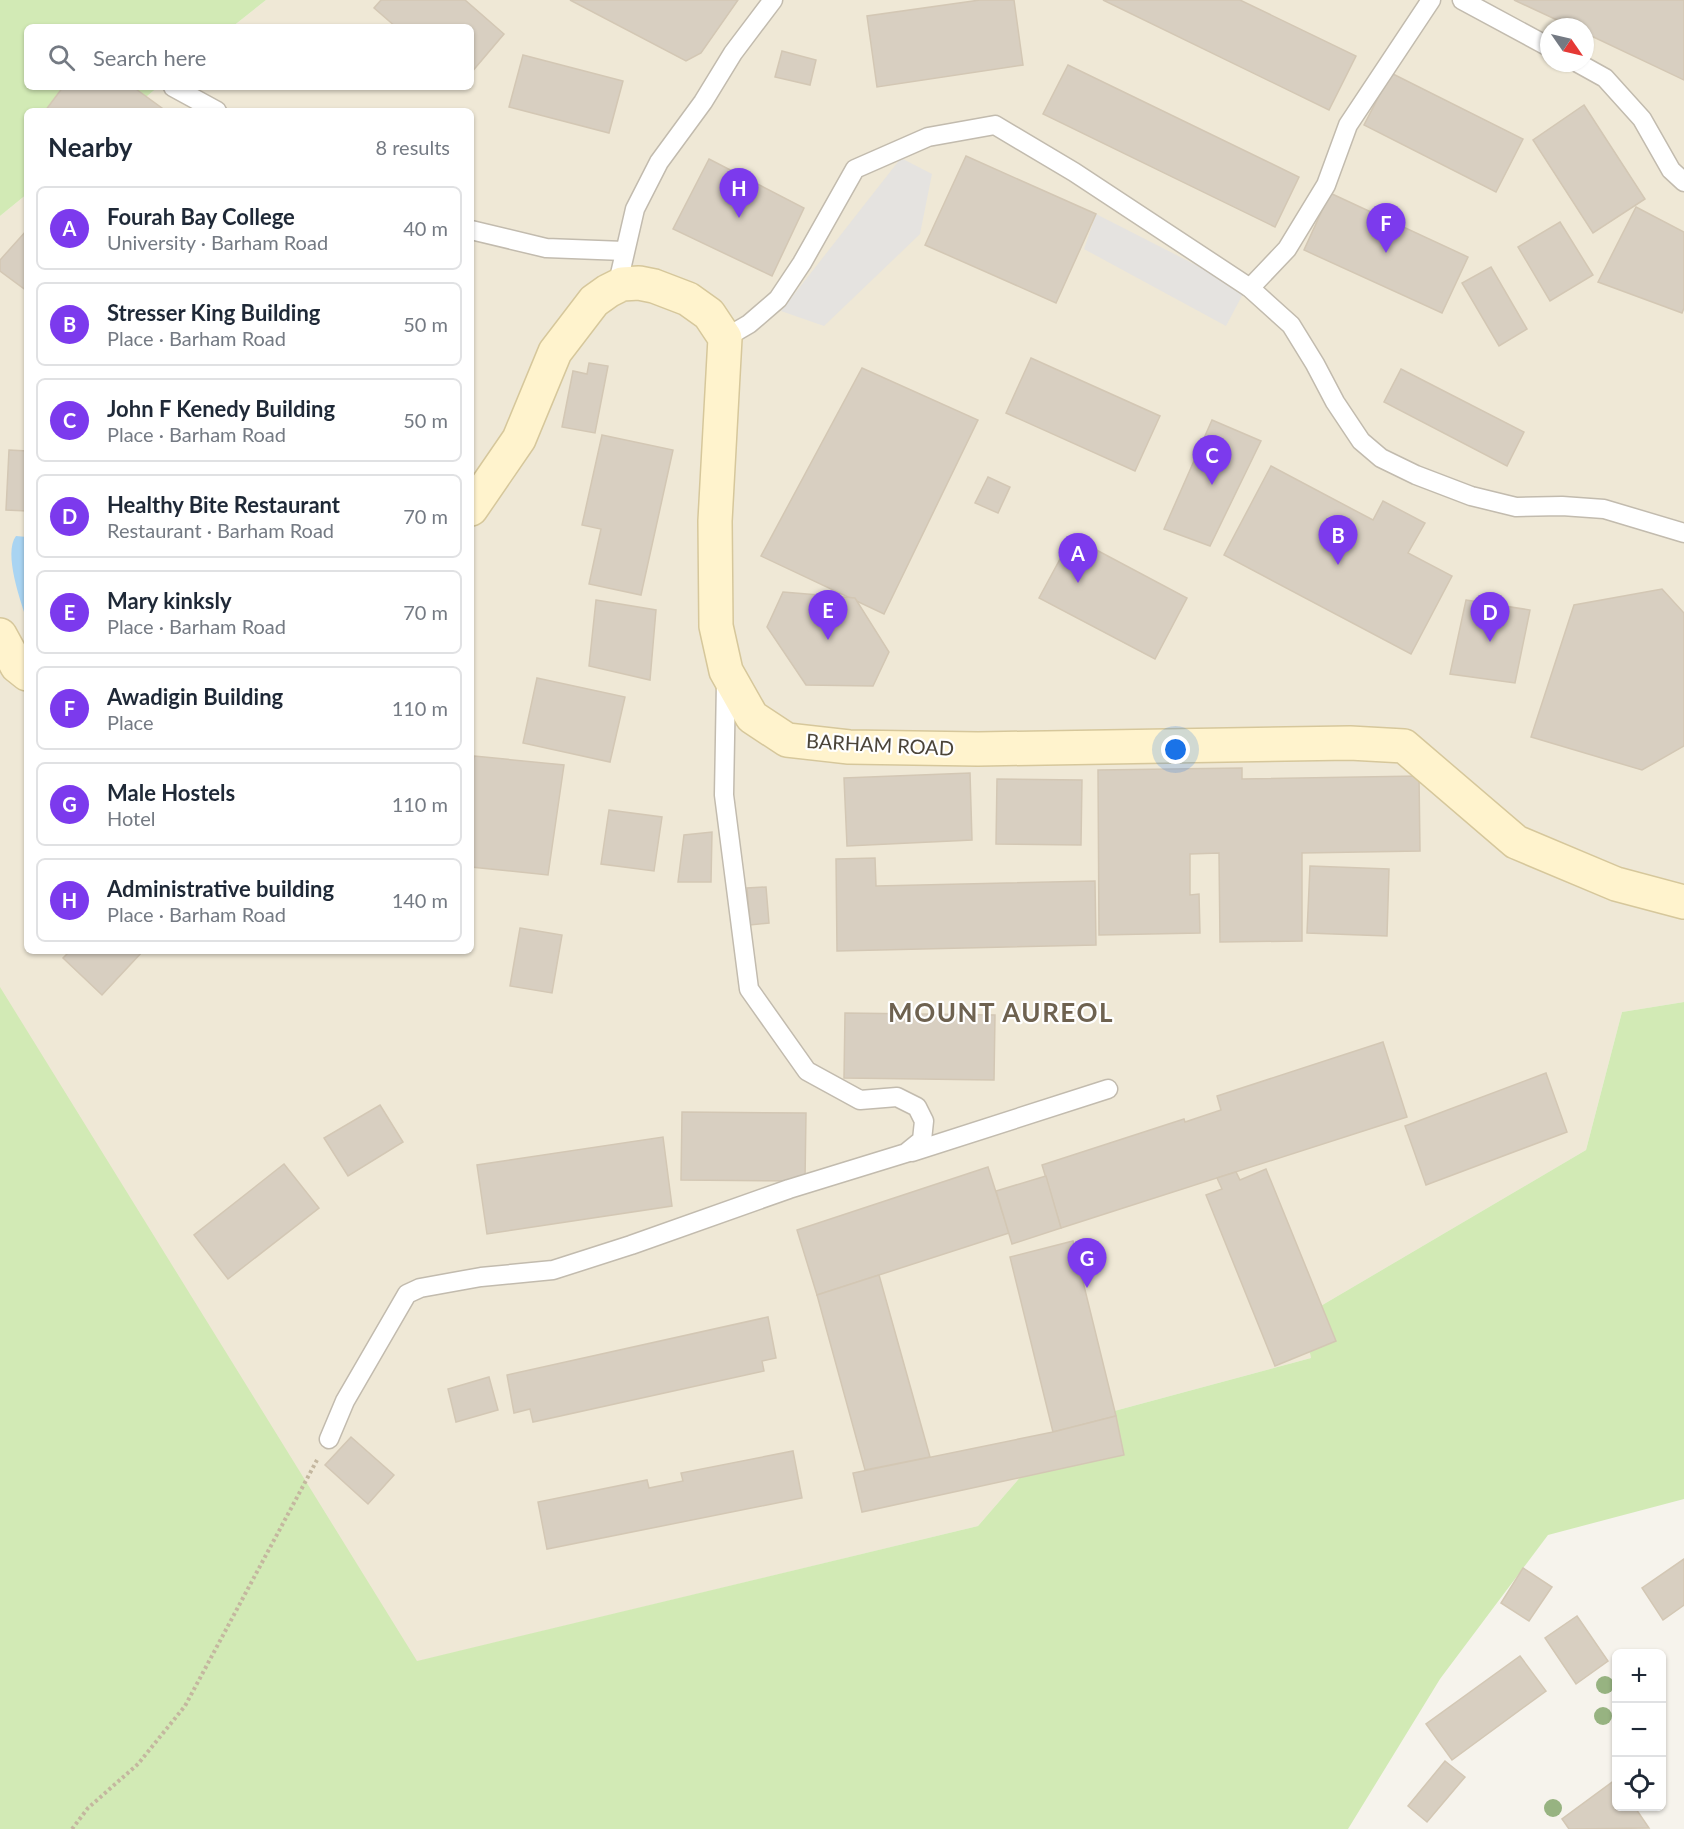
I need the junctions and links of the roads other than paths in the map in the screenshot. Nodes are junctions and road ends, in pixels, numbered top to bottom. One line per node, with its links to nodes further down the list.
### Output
1 (773, 0): 10 (lane)
2 (1431, 0): 12 (lane)
3 (1462, 0): 4 (lane)
4 (1540, 41)
5 (1594, 72): 8 (lane)
6 (178, 90): 7 (lane)
7 (212, 108)
8 (1684, 182)
9 (474, 231): 10 (lane)
10 (624, 251): 11 (lane)
11 (622, 284): 13 (street); 14 (street)
12 (1250, 288): 13 (lane); 15 (lane)
13 (725, 338): 17 (street, BARHAM ROAD)
14 (474, 505)
15 (1684, 533)
16 (0, 635): 18 (street)
17 (726, 671): 19 (street, BARHAM ROAD); 21 (lane)
18 (24, 672)
19 (1684, 902)
20 (1108, 1089): 21 (lane)
21 (906, 1154): 22 (lane)
22 (329, 1438)

